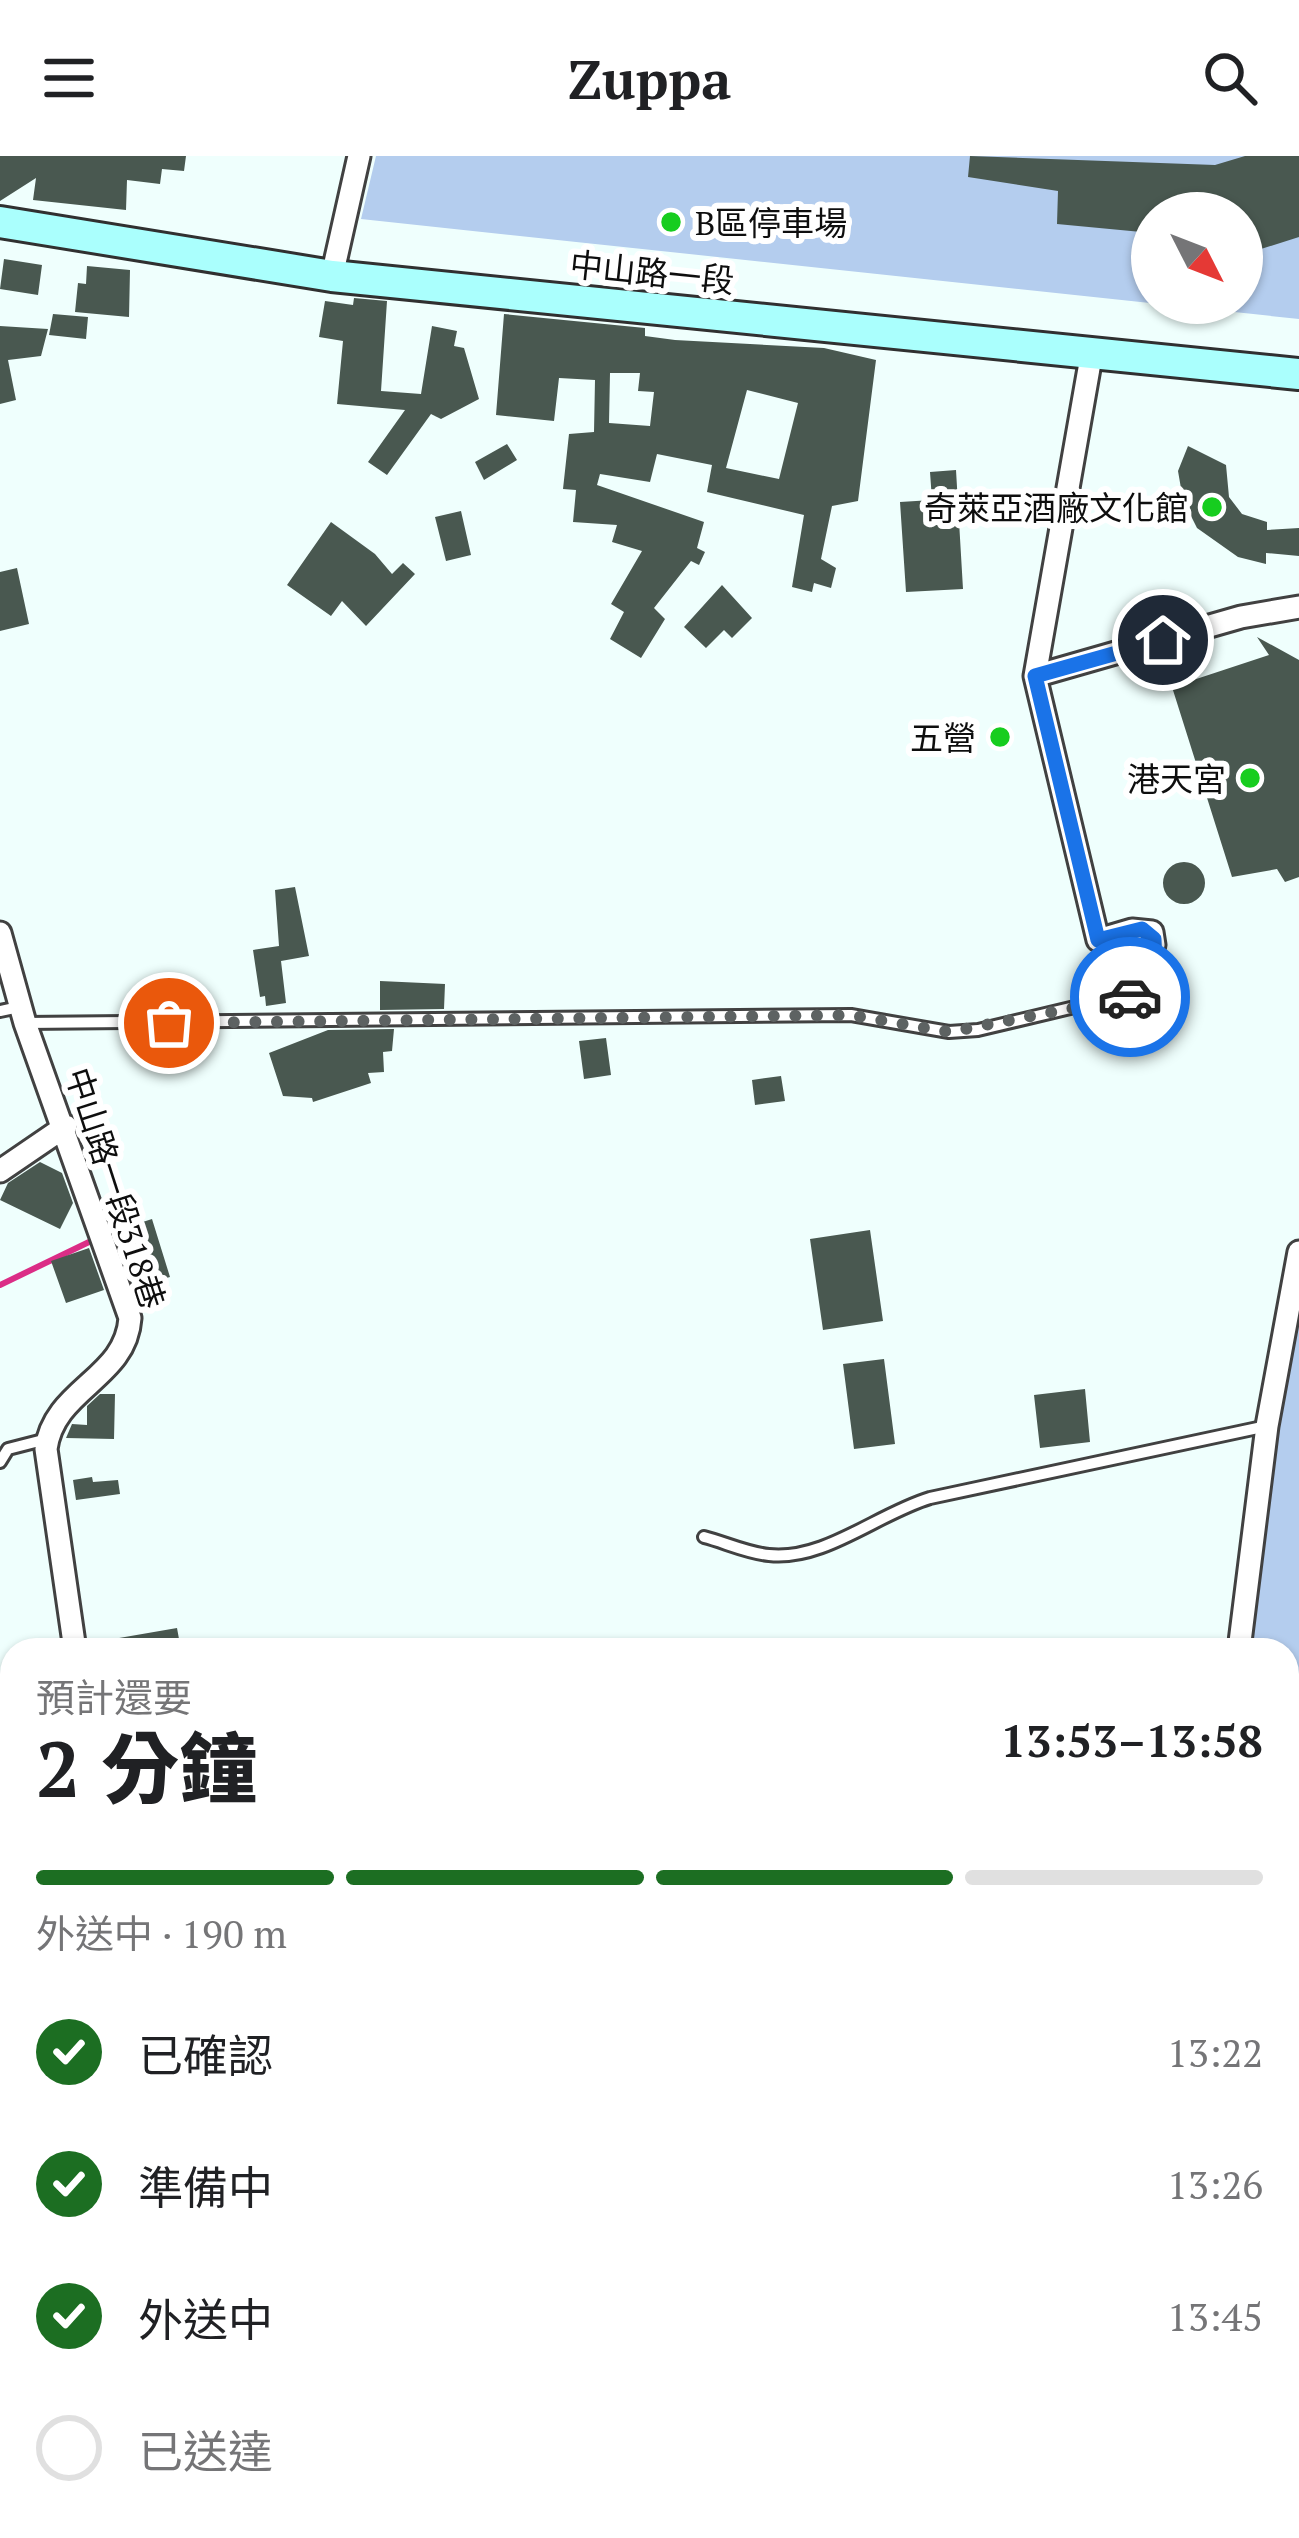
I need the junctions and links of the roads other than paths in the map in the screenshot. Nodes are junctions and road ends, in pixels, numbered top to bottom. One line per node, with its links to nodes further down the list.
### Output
1 (359, 156): 3 (street)
2 (0, 222): 3 (street, 中山路一段)
3 (332, 276): 4 (street, 中山路一段)
4 (1091, 357): 5 (street, 中山路一段); 7 (street)
5 (1299, 374)
6 (1299, 607): 7 (street)
7 (1035, 676): 9 (street)
8 (0, 933): 10 (street, 中山路一段318巷)
9 (1154, 945): 10 (lane)
10 (15, 1014): 11 (street, 中山路一段318巷)
11 (66, 1126): 12 (street); 15 (street, 中山路一段318巷)
12 (0, 1171)
13 (1299, 1252): 14 (street)
14 (1267, 1426): 17 (lane); 19 (street)
15 (47, 1439): 16 (lane); 18 (street)
16 (0, 1462)
17 (704, 1537)
18 (73, 1638)
19 (1240, 1638)

